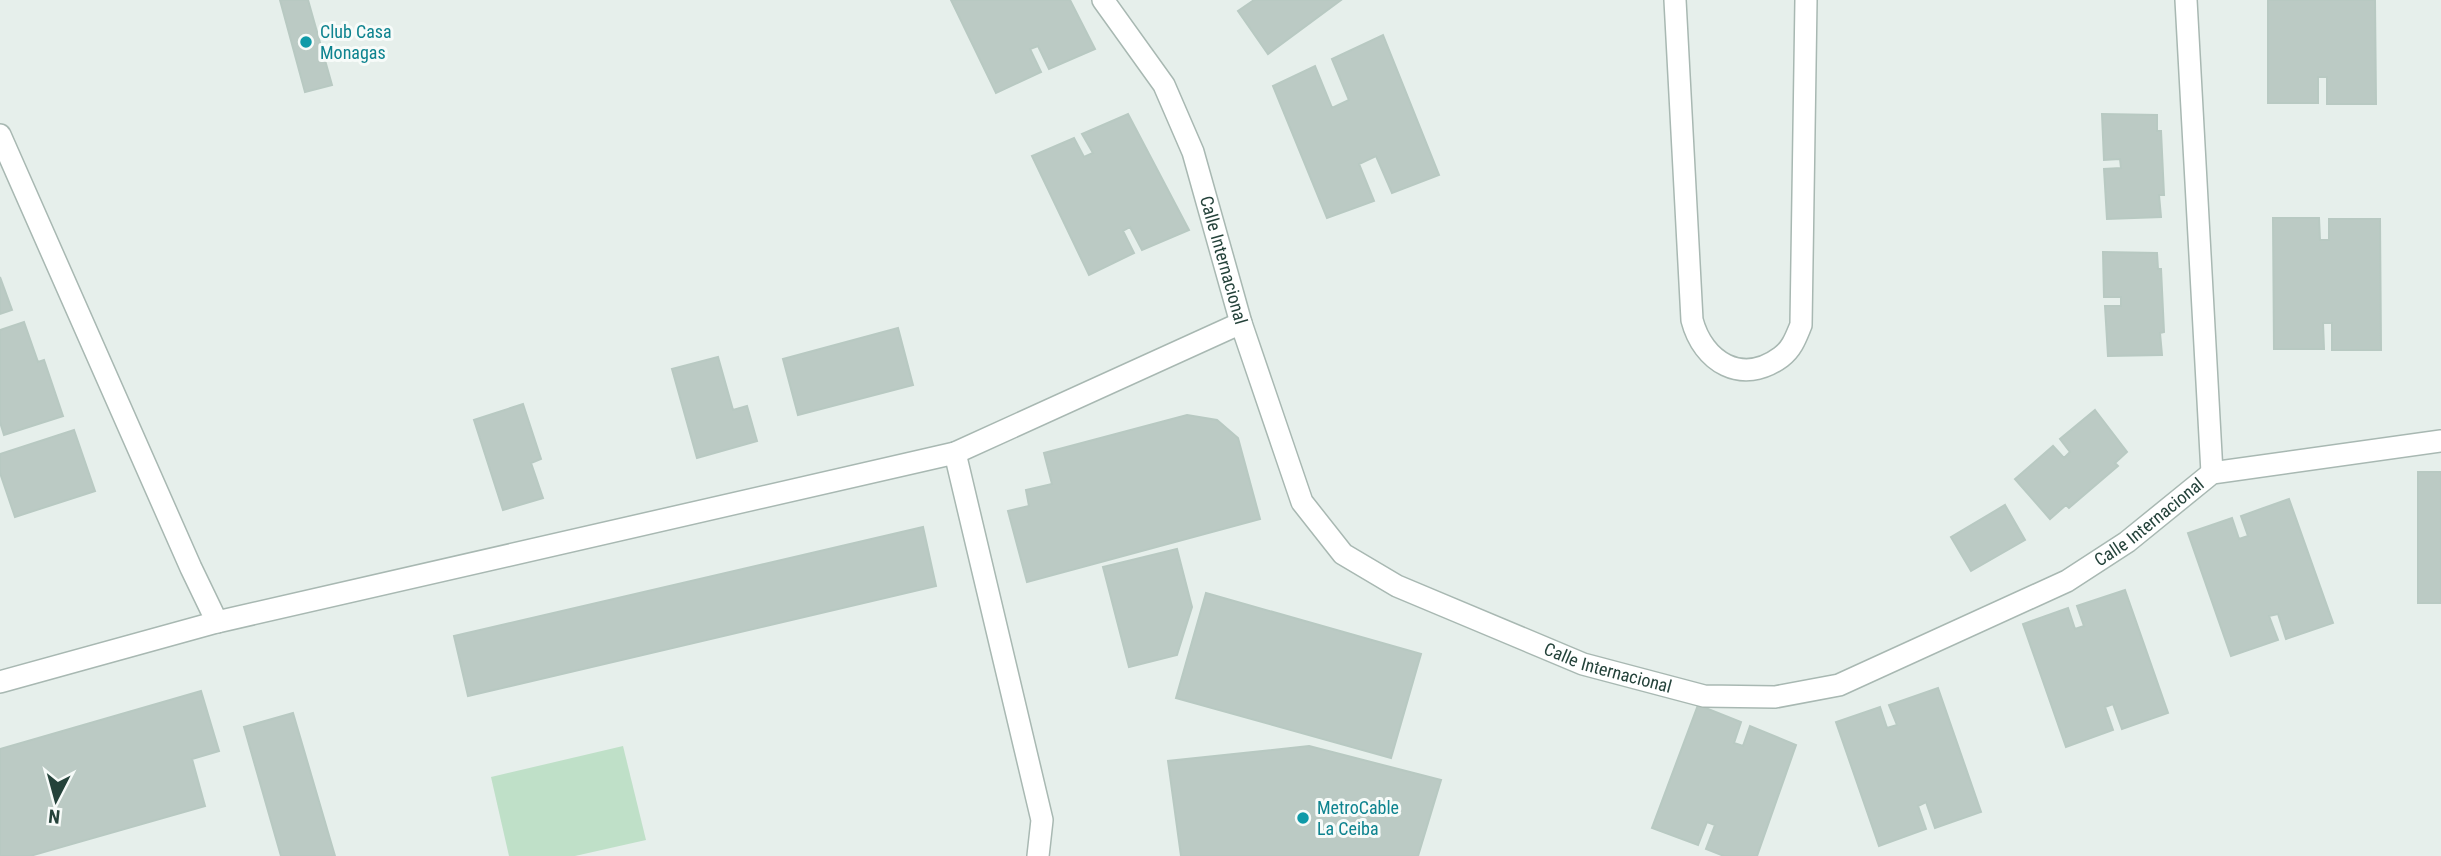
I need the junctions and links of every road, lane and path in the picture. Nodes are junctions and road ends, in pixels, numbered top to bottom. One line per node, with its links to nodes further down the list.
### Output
1 (1103, 0): 6 (street, Calle Internacional)
2 (1675, 0): 3 (street)
3 (1806, 0)
4 (2186, 0): 9 (street)
5 (0, 135): 10 (street)
6 (1241, 323): 8 (street); 9 (street, Calle Internacional)
7 (2441, 441): 9 (street, Calle Internacional)
8 (955, 453): 10 (street); 12 (street)
9 (2212, 473)
10 (217, 622): 11 (street)
11 (0, 682)
12 (1038, 856)

